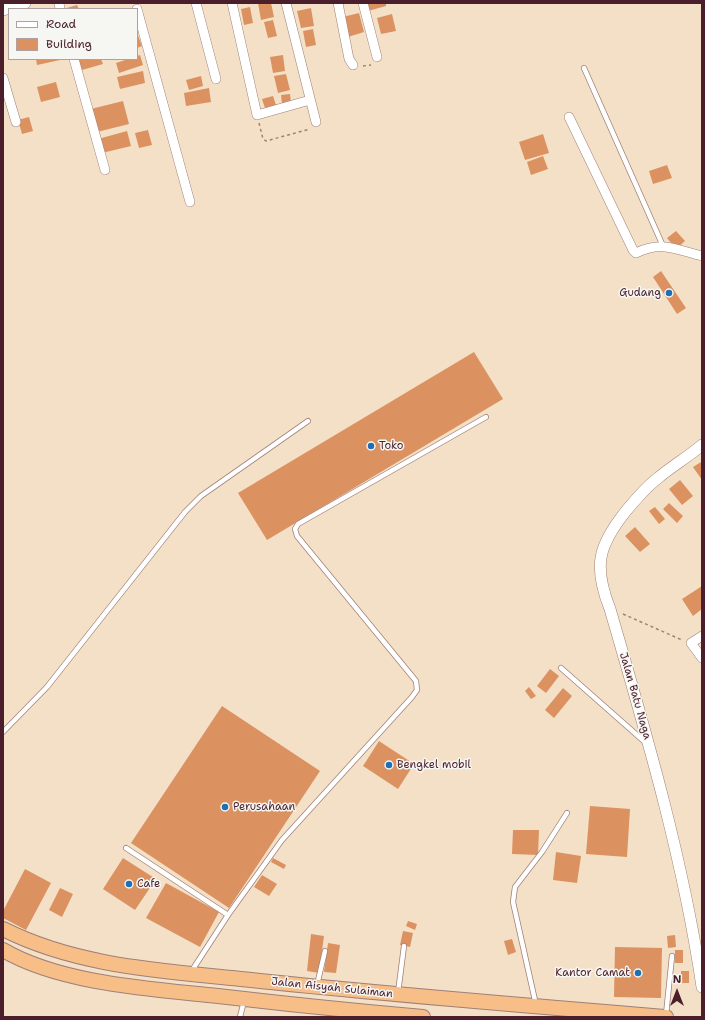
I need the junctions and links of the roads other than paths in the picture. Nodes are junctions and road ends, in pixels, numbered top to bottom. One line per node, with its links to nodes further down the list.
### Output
1 (25, 3): 7 (street)
2 (196, 3): 14 (street)
3 (232, 3): 15 (street)
4 (286, 3): 15 (street)
5 (338, 3): 11 (street)
6 (363, 3): 9 (street)
7 (9, 8)
8 (138, 13): 20 (street)
9 (377, 57)
10 (74, 60): 19 (street)
11 (353, 65)
12 (584, 68): 21 (lane)
13 (3, 78): 17 (street)
14 (216, 79)
15 (310, 100): 18 (street)
16 (569, 117): 21 (street)
17 (16, 122)
18 (316, 122)
19 (105, 170)
20 (190, 202)
21 (663, 246): 22 (street)
22 (702, 256)
23 (486, 417): 33 (lane)
24 (308, 420): 29 (lane)
25 (702, 445): 30 (street, Jalan Batu Naga)
26 (702, 636): 27 (street)
27 (702, 658)
28 (561, 668): 30 (lane)
29 (3, 732)
30 (650, 746): 40 (street, Jalan Batu Naga)
31 (567, 813): 44 (lane)
32 (126, 848): 33 (lane)
33 (228, 915): 39 (lane)
34 (3, 930): 39 (highway, Jalan Aisyah Sulaiman)
35 (404, 946): 42 (lane)
36 (3, 950): 43 (highway, Jalan Aisyah Sulaiman)
37 (325, 951): 41 (lane)
38 (672, 956): 47 (lane)
39 (190, 973): 41 (highway, Jalan Aisyah Sulaiman)
40 (702, 986)
41 (317, 987): 42 (highway, Jalan Aisyah Sulaiman)
42 (398, 995): 44 (highway, Jalan Aisyah Sulaiman)
43 (245, 999): 45 (lane); 46 (highway, Jalan Aisyah Sulaiman)
44 (536, 1006): 47 (highway, Jalan Aisyah Sulaiman)
45 (240, 1017)
46 (423, 1017)
47 (666, 1017)

